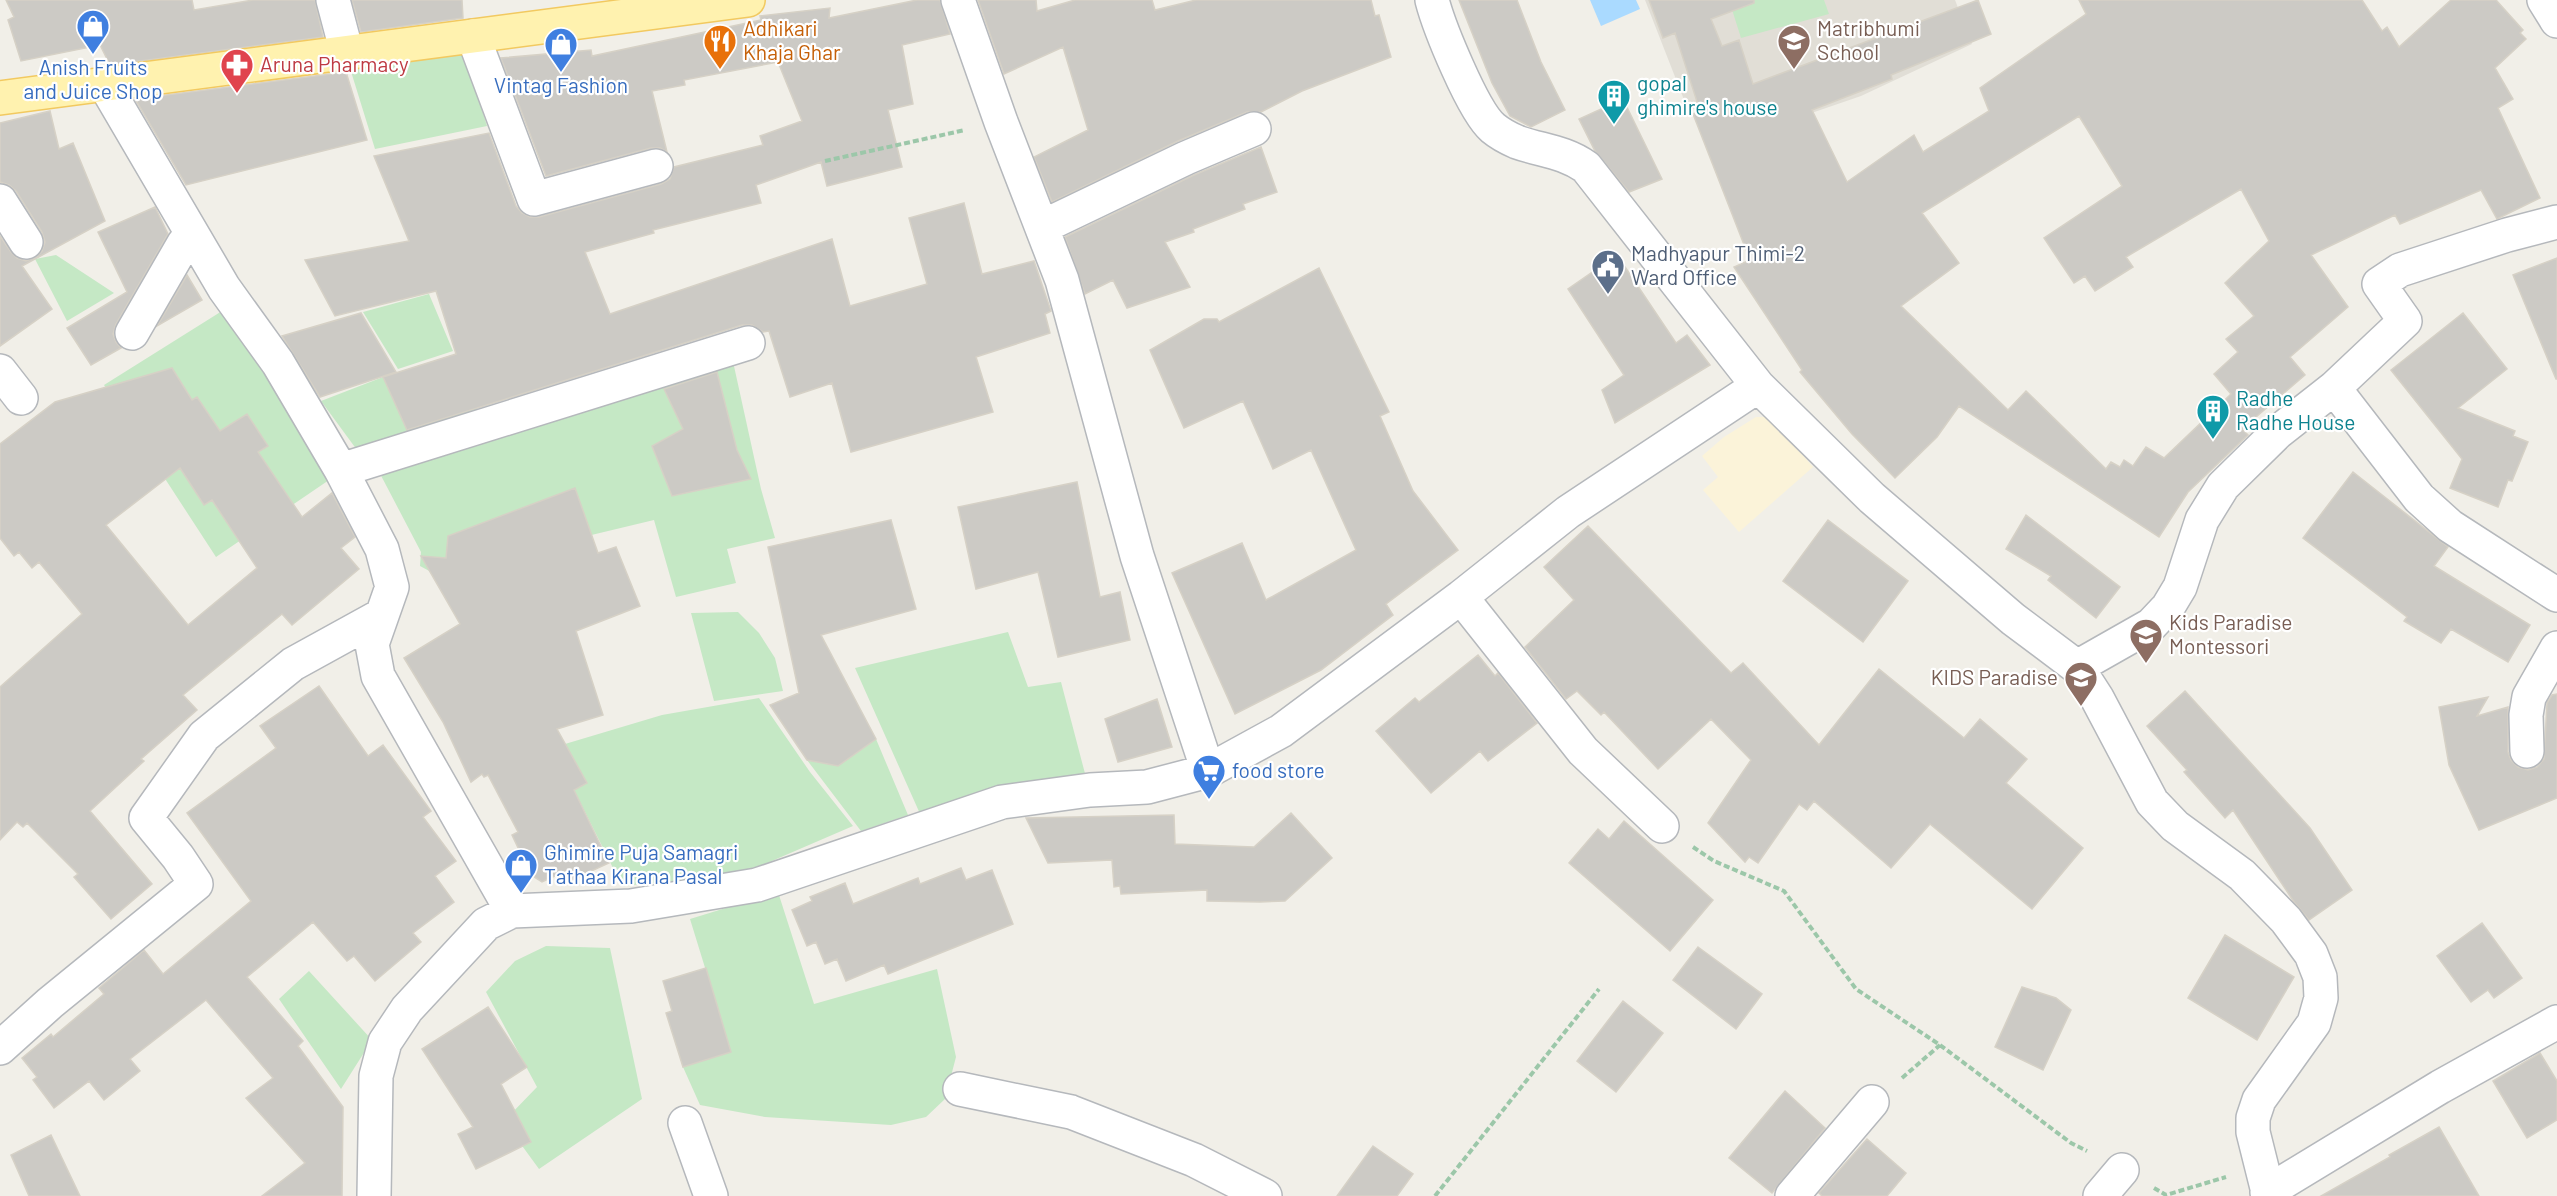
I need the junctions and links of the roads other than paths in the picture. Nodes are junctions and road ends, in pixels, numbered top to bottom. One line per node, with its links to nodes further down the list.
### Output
1 (333, 0): 8 (street)
2 (748, 0): 7 (main road)
3 (958, 0): 15 (street)
4 (1432, 0): 21 (street)
5 (2544, 0): 6 (street)
6 (2557, 21)
7 (473, 36): 8 (main road); 12 (street)
8 (346, 53): 9 (main road)
9 (105, 85): 10 (main road); 24 (street)
10 (0, 98)
11 (1254, 129): 15 (street)
12 (656, 166)
13 (0, 201): 16 (street)
14 (2557, 222): 22 (street)
15 (1042, 227): 31 (street)
16 (26, 242)
17 (184, 243): 18 (street)
18 (132, 333)
19 (748, 343): 24 (street)
20 (0, 371): 23 (street)
21 (1758, 386): 26 (street); 29 (street)
22 (2334, 388): 25 (street); 29 (street)
23 (21, 398)
24 (341, 470): 27 (street)
25 (2557, 595)
26 (1461, 597): 31 (street); 32 (street)
27 (382, 615): 33 (street); 35 (street)
28 (2557, 648): 30 (street)
29 (2077, 667): 40 (street)
30 (2527, 751)
31 (1208, 771): 33 (street)
32 (1662, 826)
33 (512, 911): 41 (street)
34 (2556, 1025): 40 (street)
35 (0, 1048)
36 (960, 1089): 43 (street)
37 (1872, 1102): 44 (street)
38 (685, 1123): 42 (street)
39 (2122, 1170): 45 (street)
40 (2266, 1185)
41 (374, 1196)
42 (711, 1196)
43 (1265, 1196)
44 (1792, 1196)
45 (2100, 1196)

